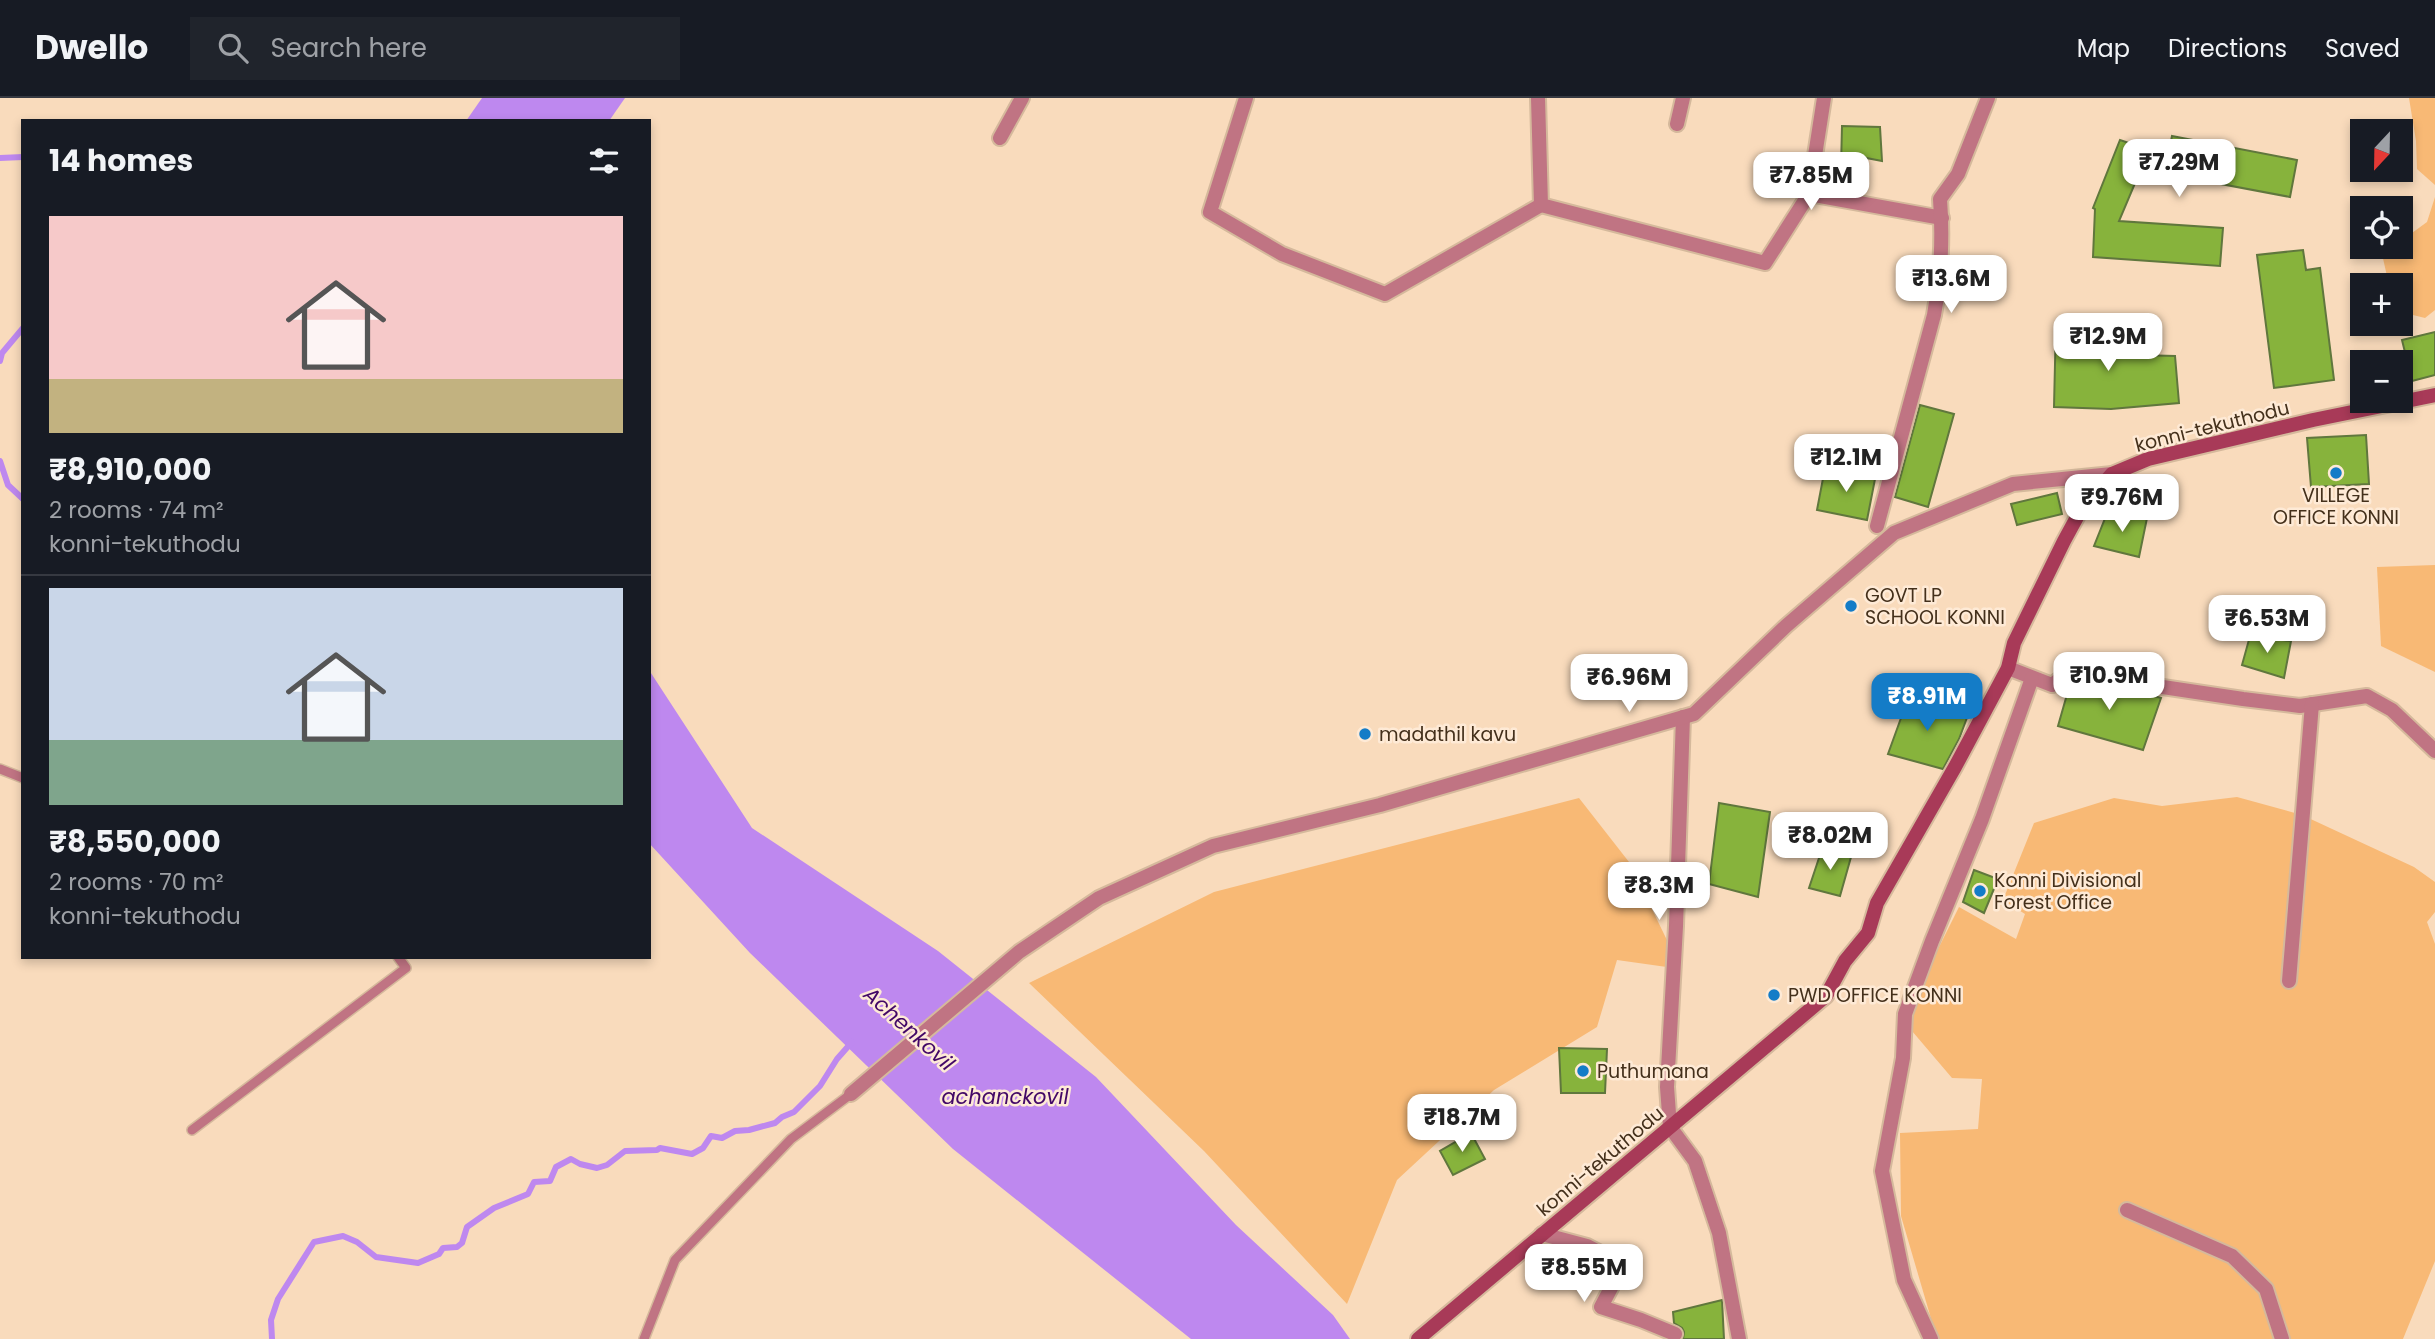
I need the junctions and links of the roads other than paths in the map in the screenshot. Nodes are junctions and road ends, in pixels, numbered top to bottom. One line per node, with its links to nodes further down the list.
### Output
1 (1022, 98): 8 (street)
2 (1246, 98): 10 (street)
3 (1538, 98): 10 (street)
4 (1683, 98): 7 (street)
5 (1824, 98): 9 (street)
6 (1988, 98): 11 (street)
7 (1677, 124)
8 (1000, 138)
9 (1809, 194): 10 (street); 11 (street)
10 (1541, 205)
11 (1942, 218): 14 (street)
12 (2435, 395): 13 (main road, konni-tekuthodu)
13 (2112, 474): 15 (main road, konni-tekuthodu); 18 (street)
14 (1877, 526)
15 (2008, 668): 16 (street); 25 (main road, konni-tekuthodu)
16 (2032, 678): 17 (street); 33 (street)
17 (2312, 704): 19 (street); 23 (street)
18 (1684, 717): 24 (street); 25 (street)
19 (2435, 751)
20 (0, 769): 21 (lane)
21 (21, 777)
22 (399, 959): 26 (lane)
23 (2289, 982)
24 (851, 1094): 30 (lane)
25 (1670, 1127): 28 (main road, konni-tekuthodu); 32 (street)
26 (192, 1130)
27 (2127, 1210): 34 (street)
28 (1542, 1234): 29 (street); 31 (main road, konni-tekuthodu)
29 (1675, 1334)
30 (643, 1339)
31 (1418, 1339)
32 (1740, 1339)
33 (1931, 1339)
34 (2282, 1339)

